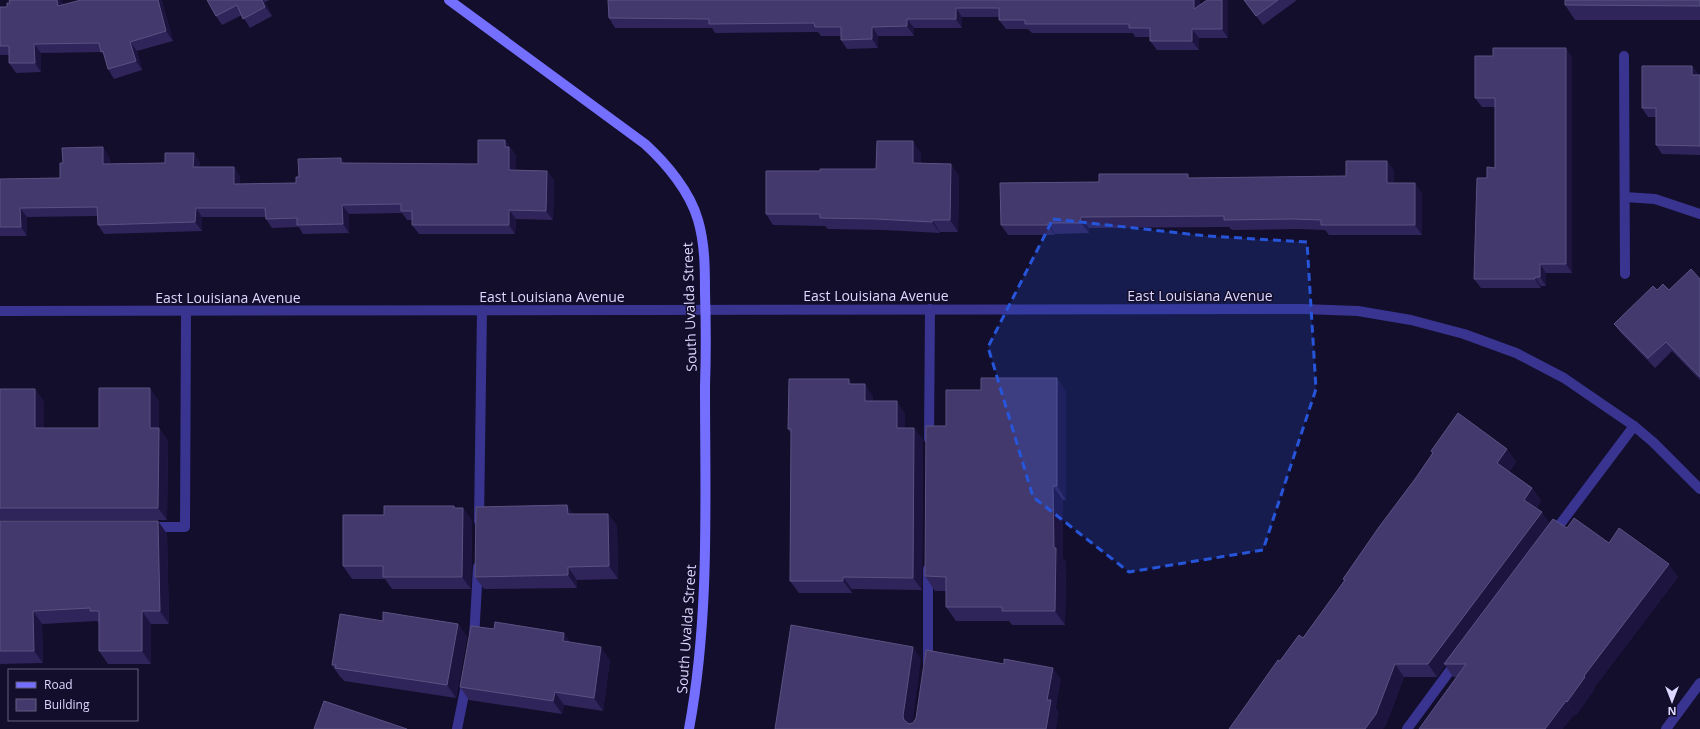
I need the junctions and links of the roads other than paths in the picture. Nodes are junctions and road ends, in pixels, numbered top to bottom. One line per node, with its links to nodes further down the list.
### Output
1 (451, 0): 6 (street, South Uvalda Street)
2 (1624, 56): 3 (street)
3 (1625, 197): 4 (street); 5 (street)
4 (1700, 214)
5 (1625, 274)
6 (706, 309): 7 (street, East Louisiana Avenue); 8 (street, East Louisiana Avenue); 25 (street, South Uvalda Street)
7 (930, 309): 11 (street, East Louisiana Avenue); 12 (street)
8 (482, 310): 10 (street, East Louisiana Avenue); 15 (street)
9 (0, 311): 10 (street, East Louisiana Avenue)
10 (186, 311): 14 (street)
11 (1634, 426): 13 (street, East Louisiana Avenue); 16 (street)
12 (929, 450)
13 (1700, 489)
14 (138, 527)
15 (478, 531)
16 (1547, 541)
17 (478, 555): 19 (street)
18 (928, 561): 22 (street)
19 (473, 647)
20 (1462, 654): 26 (street)
21 (469, 668): 24 (street)
22 (926, 674)
23 (1700, 683): 27 (street)
24 (457, 729)
25 (689, 729)
26 (1407, 729)
27 (1666, 729)

